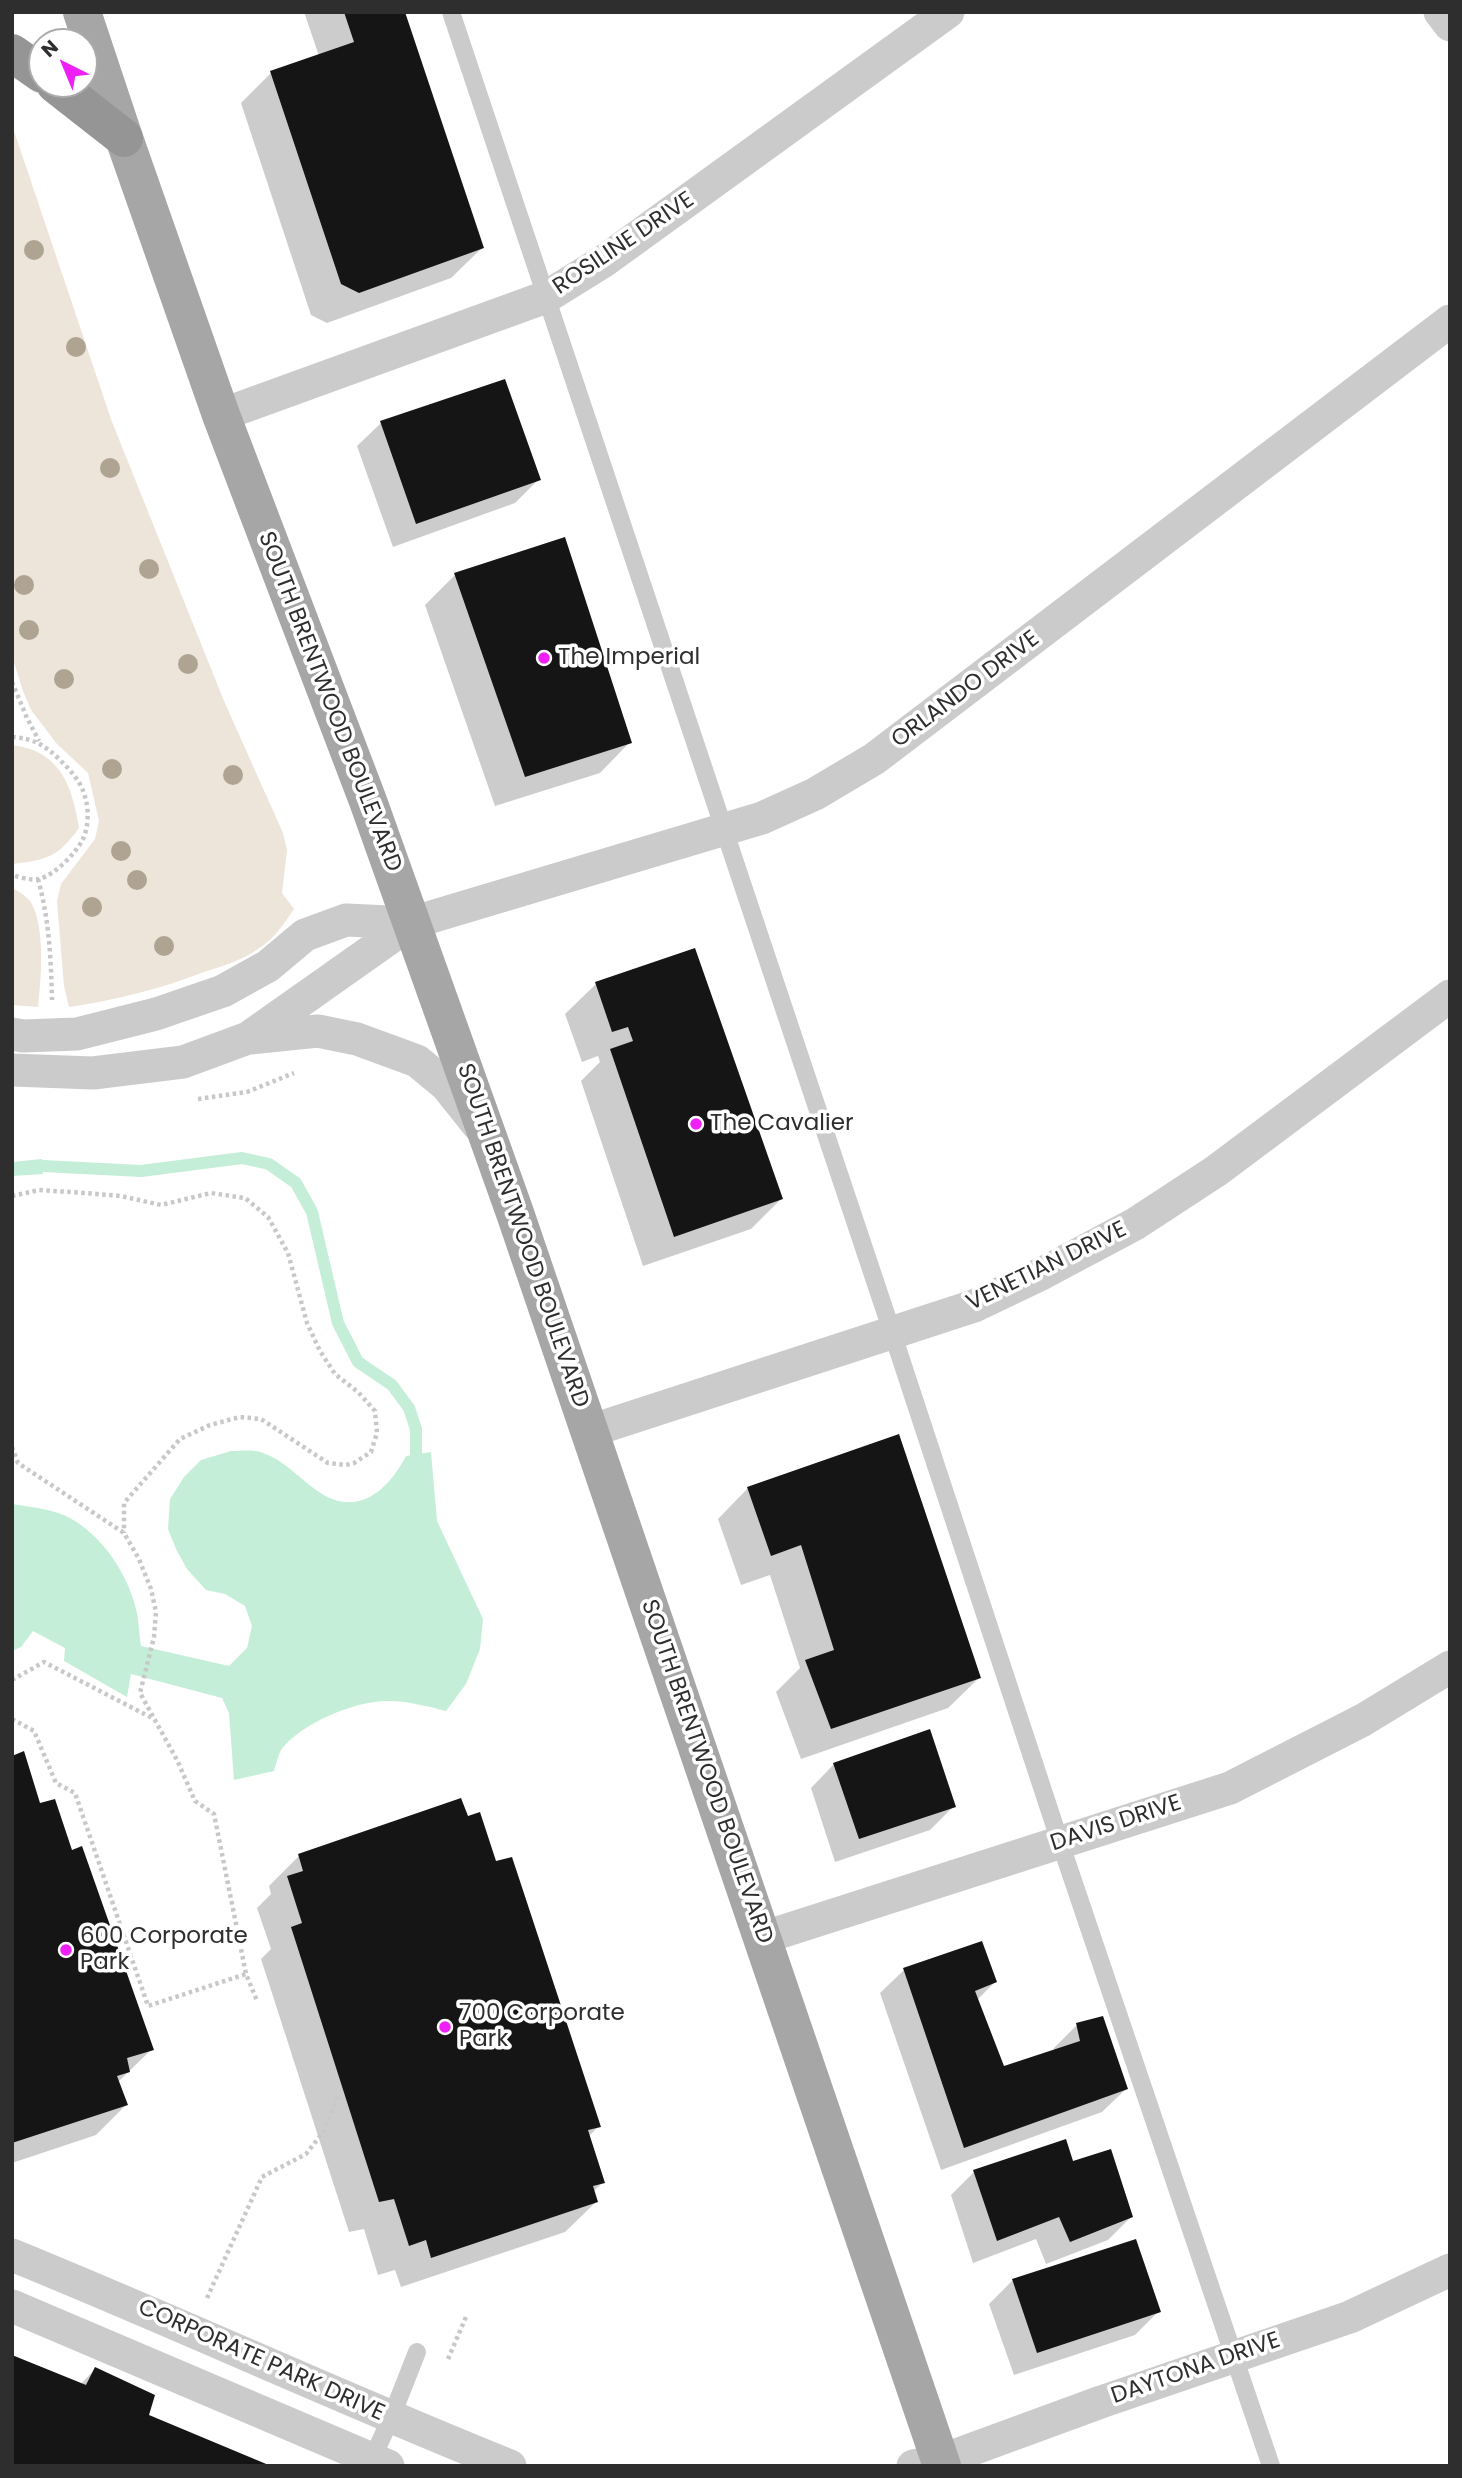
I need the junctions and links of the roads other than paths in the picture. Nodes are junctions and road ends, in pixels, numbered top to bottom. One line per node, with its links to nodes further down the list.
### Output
1 (82, 12): 9 (main road, SOUTH BRENTWOOD BOULEVARD)
2 (451, 12): 10 (lane)
3 (947, 12): 10 (street, ROSILINE DRIVE)
4 (1440, 12): 5 (street)
5 (1450, 25)
6 (12, 54): 7 (highway)
7 (28, 65)
8 (73, 98): 9 (highway)
9 (124, 138): 12 (main road, SOUTH BRENTWOOD BOULEVARD)
10 (546, 297): 12 (street, ROSILINE DRIVE); 13 (lane)
11 (1450, 321): 13 (street, ORLANDO DRIVE)
12 (221, 415): 14 (main road, SOUTH BRENTWOOD BOULEVARD)
13 (723, 830): 14 (street, ORLANDO DRIVE); 20 (lane)
14 (411, 923): 16 (street); 17 (street); 19 (main road, SOUTH BRENTWOOD BOULEVARD)
15 (1450, 996): 20 (street, VENETIAN DRIVE)
16 (12, 1034)
17 (248, 1038): 18 (street); 19 (street)
18 (12, 1070)
19 (489, 1138): 21 (main road, SOUTH BRENTWOOD BOULEVARD)
20 (892, 1332): 21 (street, VENETIAN DRIVE); 23 (lane)
21 (590, 1432): 24 (main road, SOUTH BRENTWOOD BOULEVARD)
22 (1450, 1667): 23 (street, DAVIS DRIVE)
23 (1060, 1842): 24 (street, DAVIS DRIVE); 29 (lane)
24 (762, 1938): 32 (main road, SOUTH BRENTWOOD BOULEVARD)
25 (12, 2255): 30 (street, CORPORATE PARK DRIVE)
26 (1450, 2270): 29 (street, DAYTONA DRIVE)
27 (12, 2306): 31 (street, CORPORATE PARK DRIVE)
28 (416, 2352): 30 (lane)
29 (1235, 2356): 32 (street, DAYTONA DRIVE); 34 (lane)
30 (391, 2418): 31 (lane); 33 (street, CORPORATE PARK DRIVE)
31 (380, 2462)
32 (933, 2464)
33 (510, 2466)
34 (1271, 2466)

